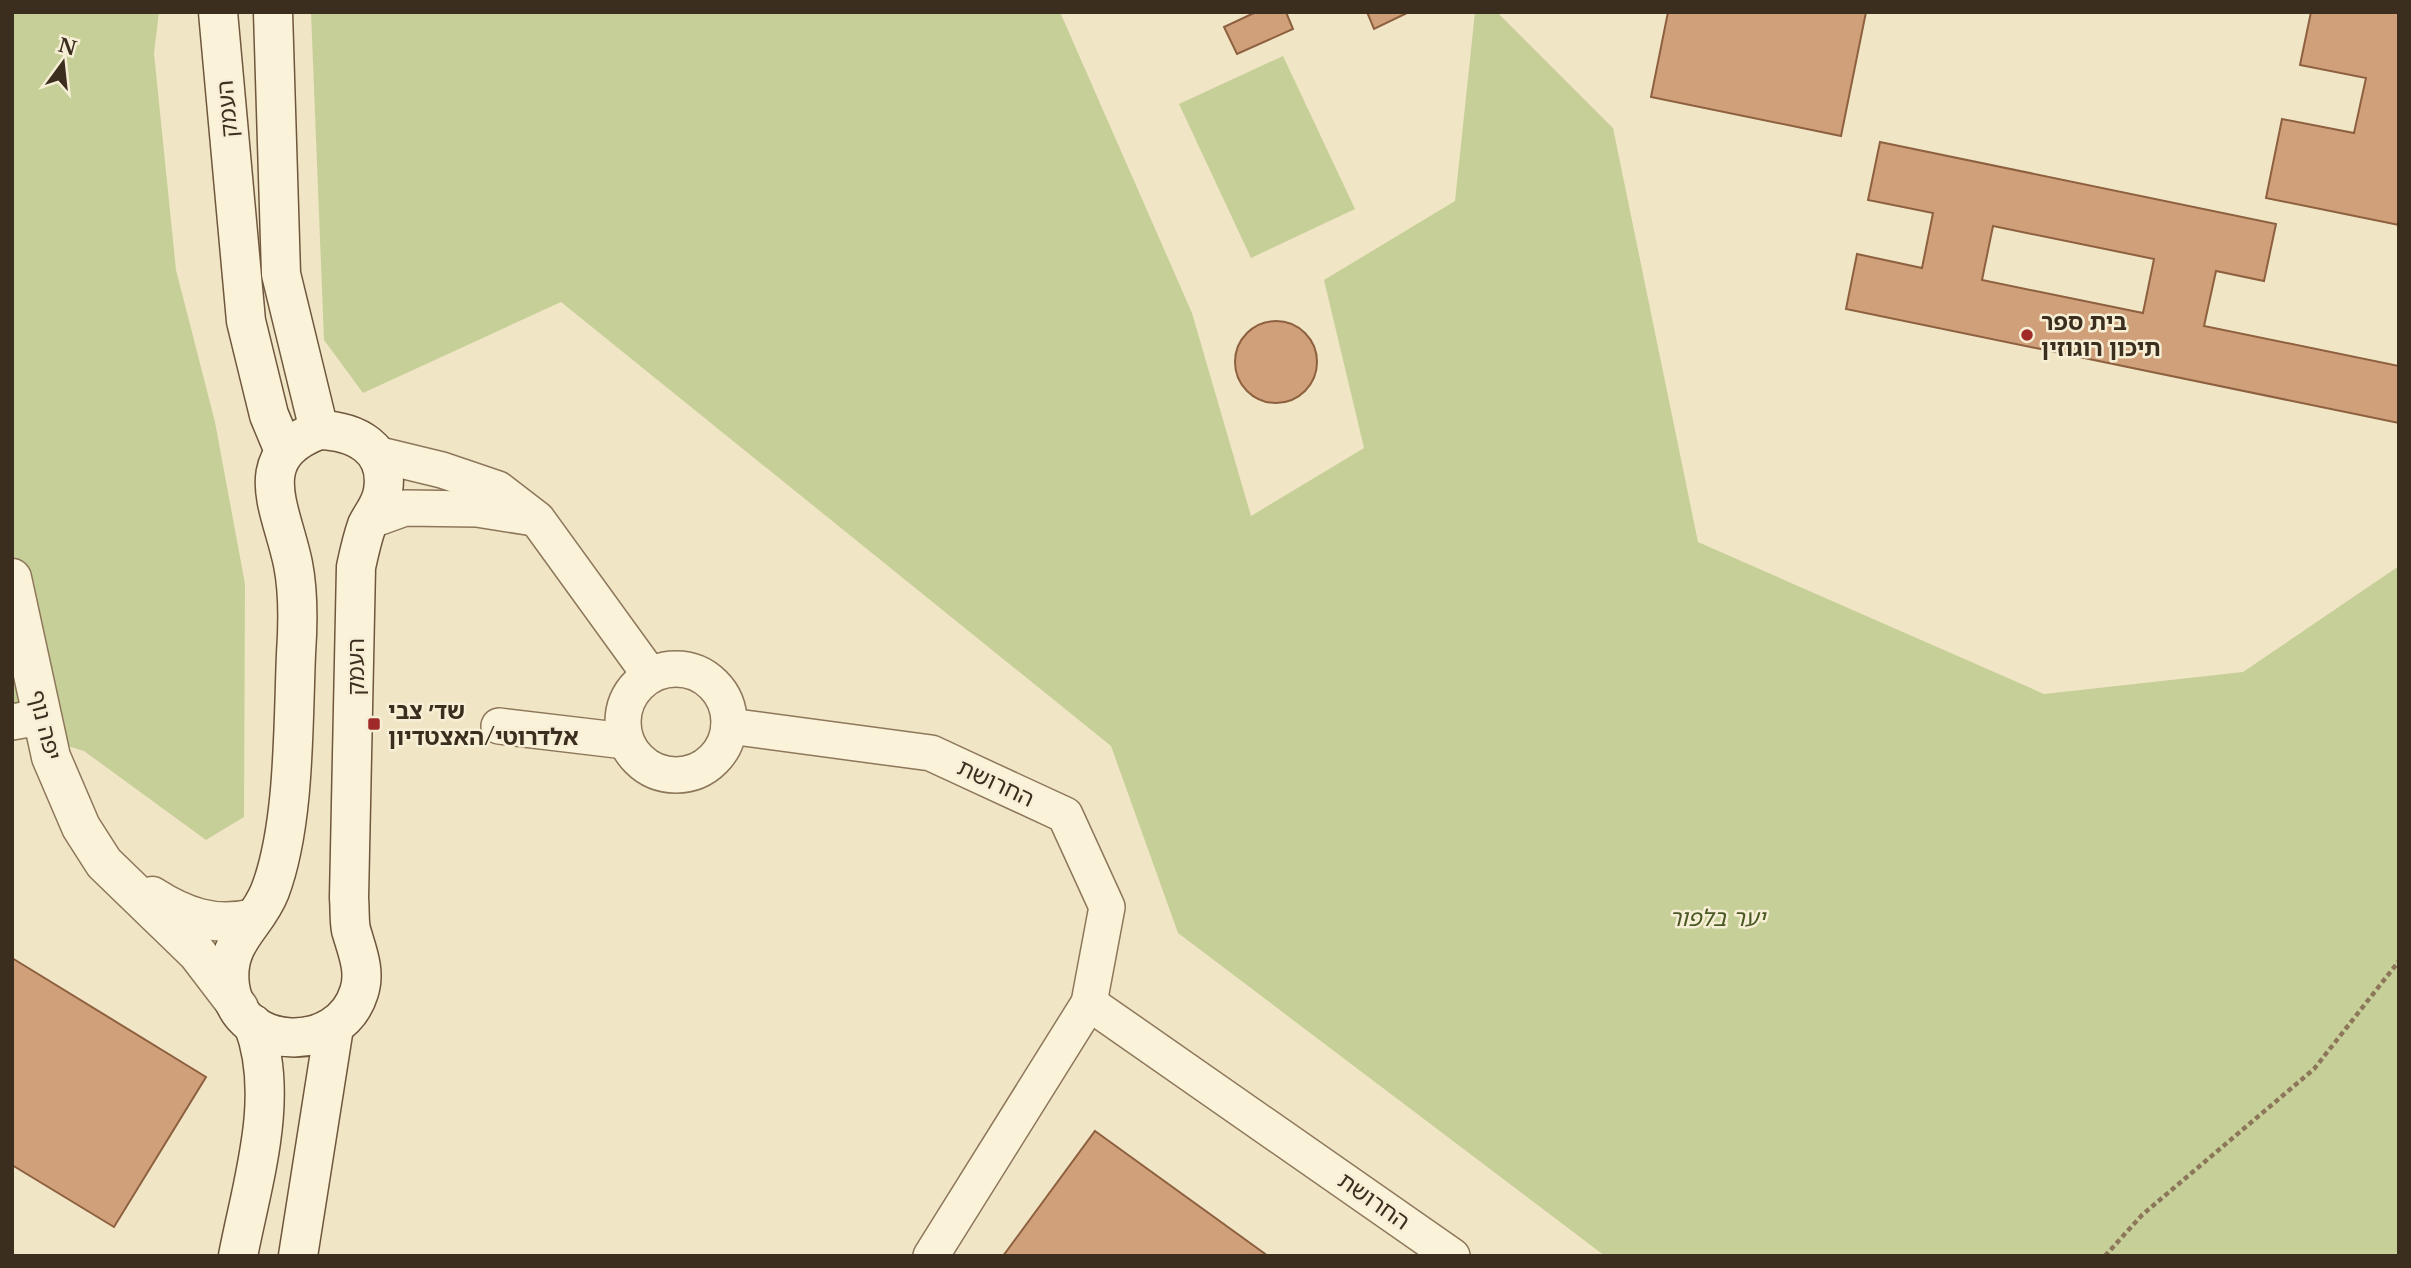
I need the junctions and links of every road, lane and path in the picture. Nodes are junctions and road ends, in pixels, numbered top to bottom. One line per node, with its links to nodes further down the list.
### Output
1 (218, 12): 4 (main road, העמק)
2 (273, 12): 3 (main road, העמק)
3 (319, 430): 4 (main road); 5 (main road)
4 (284, 451): 15 (main road)
5 (376, 454): 6 (street); 7 (main road, העמק)
6 (537, 519): 7 (street); 9 (street)
7 (369, 521): 19 (main road, העמק)
8 (12, 578): 10 (main road, יפה נוף)
9 (650, 675): 12 (street); 13 (street)
10 (26, 719): 14 (main road, יפה נוף)
11 (499, 726): 13 (street)
12 (729, 726): 13 (street); 17 (street, החרושת)
13 (625, 740)
14 (104, 863): 15 (main road, יפה נוף); 18 (main road, יפה נוף)
15 (253, 918): 18 (main road)
16 (2399, 961): 24 (path)
17 (1089, 1003): 22 (street, החרושת); 23 (street, החרושת)
18 (246, 1016): 19 (main road); 20 (main road)
19 (334, 1027): 21 (main road, העמק)
20 (238, 1256)
21 (298, 1256)
22 (931, 1256)
23 (1452, 1256)
24 (2105, 1256)

